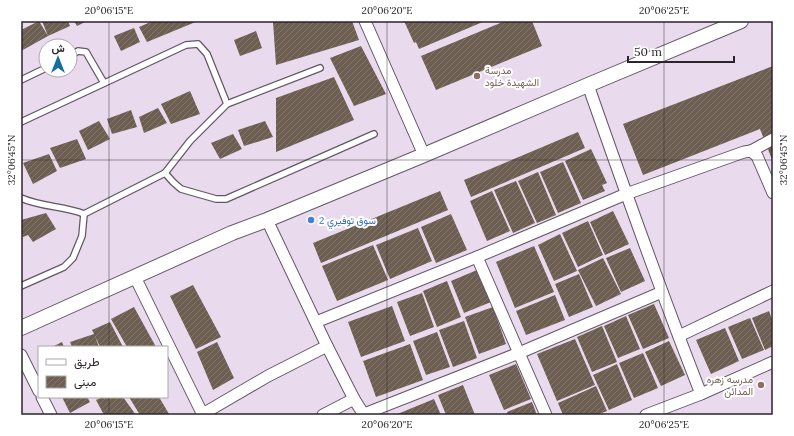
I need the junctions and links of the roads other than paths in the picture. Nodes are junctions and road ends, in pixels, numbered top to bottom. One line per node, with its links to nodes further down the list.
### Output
1 (365, 21): 14 (street)
2 (741, 21): 8 (street)
3 (78, 51): 7 (lane)
4 (320, 68): 9 (lane)
5 (38, 72): 6 (lane)
6 (21, 80)
7 (104, 83): 9 (lane); 10 (lane)
8 (588, 85): 14 (street); 16 (street)
9 (227, 104): 15 (lane)
10 (21, 122)
11 (374, 134): 15 (lane)
12 (773, 139): 13 (street)
13 (751, 151): 16 (street); 17 (street)
14 (424, 155): 20 (street)
15 (165, 173): 19 (lane)
16 (626, 194): 21 (street); 25 (street)
17 (773, 194)
18 (21, 198): 19 (lane)
19 (84, 214): 23 (lane)
20 (267, 220): 22 (street); 26 (street)
21 (477, 257): 26 (street); 30 (street)
22 (135, 277): 27 (street); 38 (street)
23 (21, 286)
24 (773, 291): 28 (street)
25 (662, 292): 28 (street); 30 (street)
26 (316, 322): 29 (street)
27 (21, 328)
28 (679, 336): 34 (street)
29 (327, 346): 36 (street); 38 (street)
30 (519, 353): 40 (street); 41 (street)
31 (21, 355): 33 (street)
32 (773, 362): 34 (street)
33 (38, 389)
34 (701, 394): 42 (street)
35 (42, 398): 37 (street)
36 (354, 399): 39 (street); 40 (street)
37 (51, 415)
38 (202, 415)
39 (323, 415)
40 (364, 415)
41 (546, 415)
42 (646, 415)

